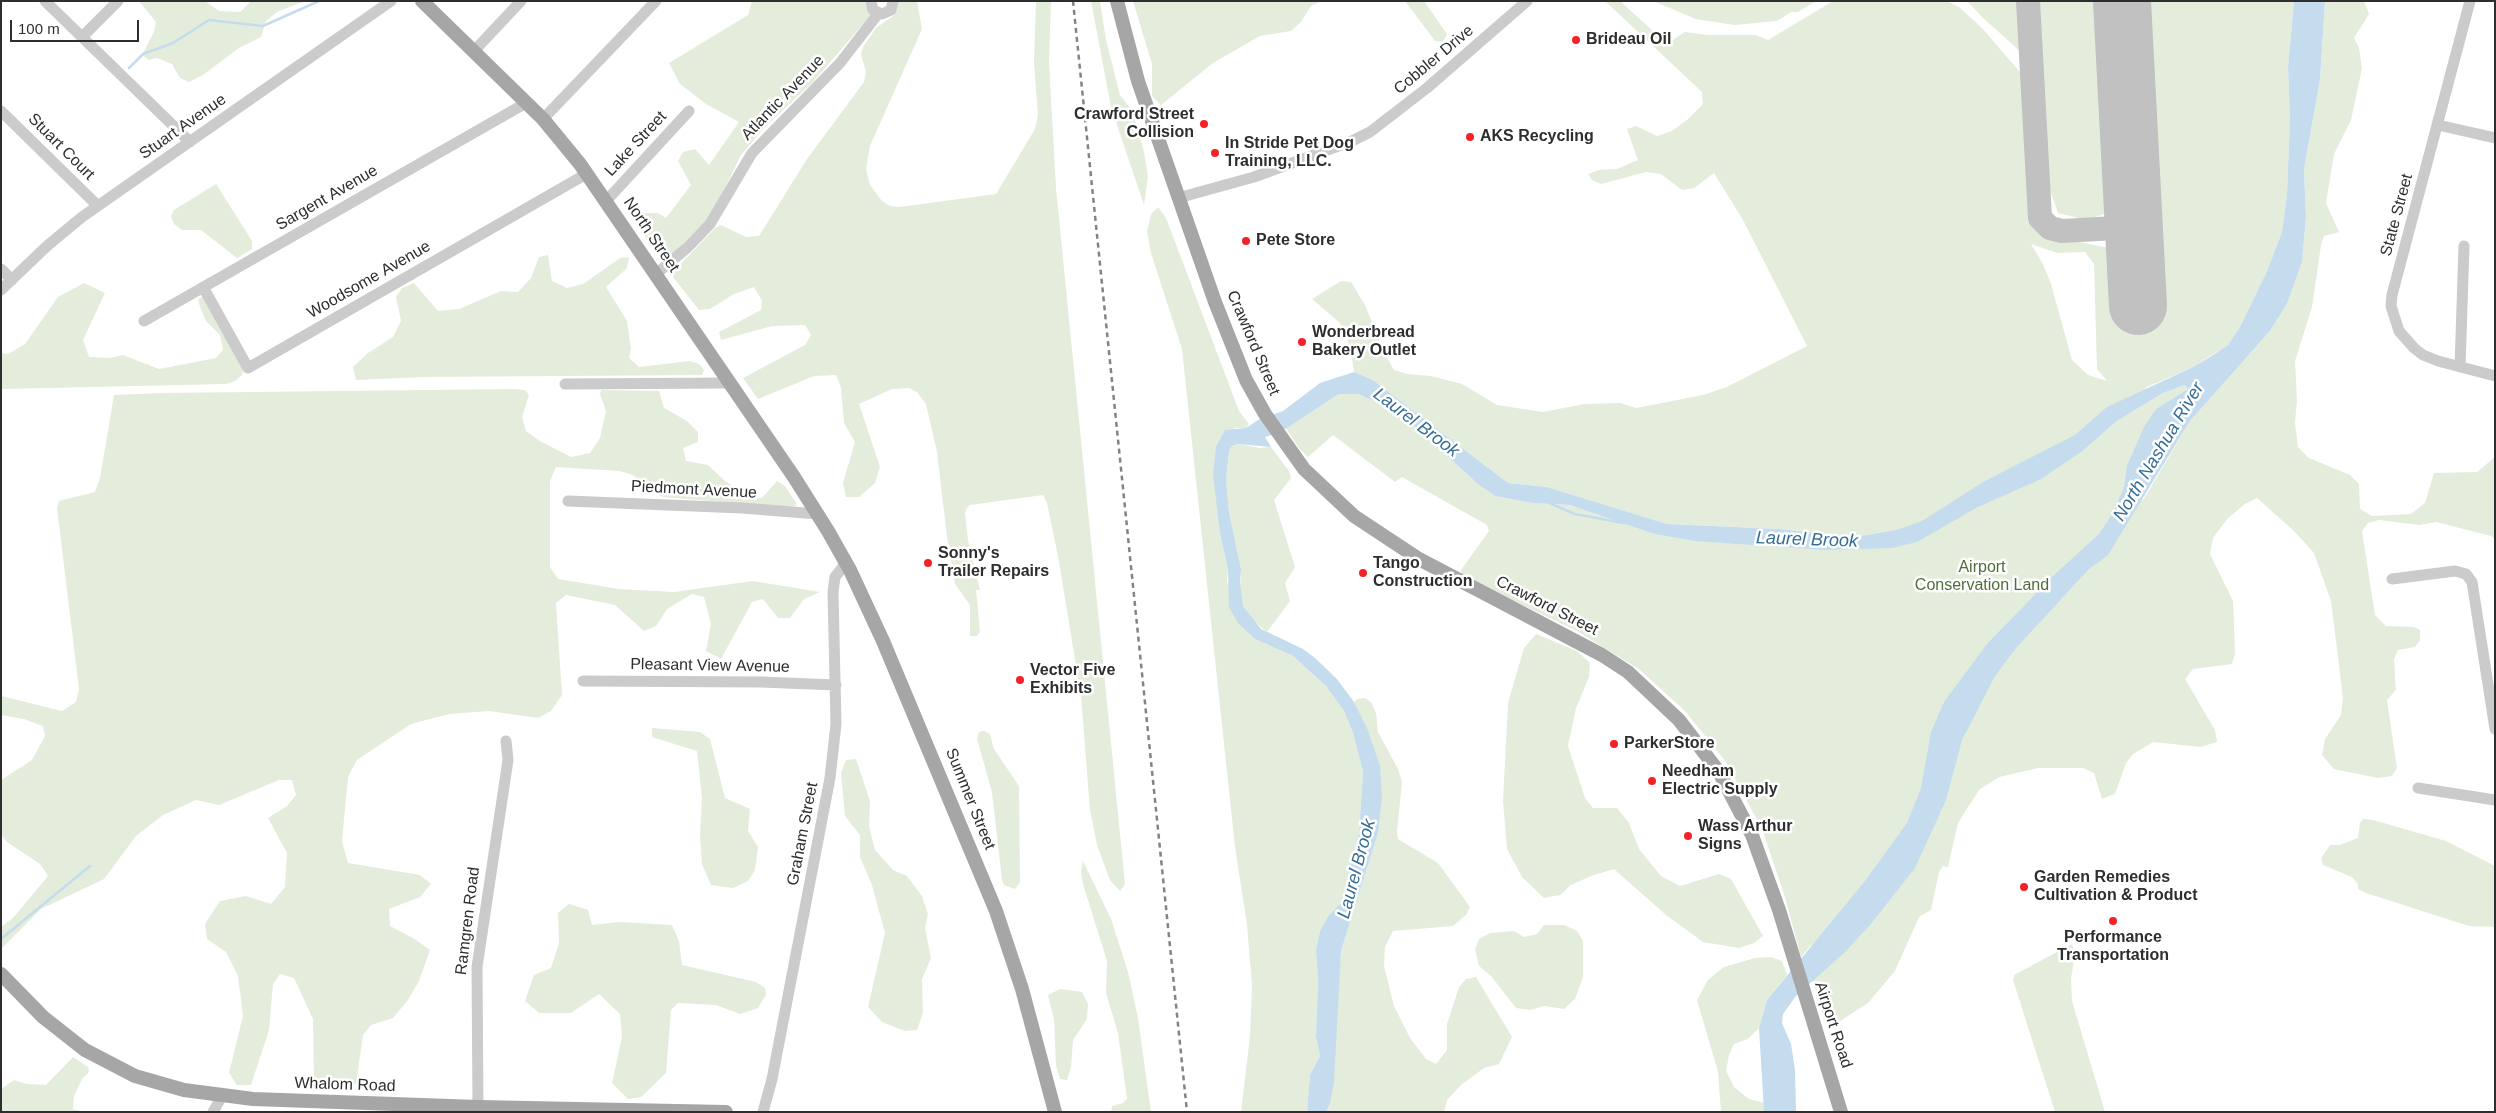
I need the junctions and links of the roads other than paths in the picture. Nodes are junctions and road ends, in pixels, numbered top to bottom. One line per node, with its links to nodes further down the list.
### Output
1 (45, 1): 13 (street)
2 (118, 1): 13 (street)
3 (391, 1): 21 (street, Stuart Avenue)
4 (422, 1): 14 (main road, North Street)
5 (521, 1): 14 (street)
6 (656, 1): 18 (street)
7 (870, 1): 12 (street)
8 (893, 1): 12 (street, Atlantic Avenue)
9 (1117, 1): 23 (main road, Crawford Street)
10 (1527, 1): 23 (street, Cobbler Drive)
11 (2470, 1): 19 (street, State Street)
12 (878, 14): 28 (street, Atlantic Avenue)
13 (82, 37): 21 (street)
14 (474, 51): 15 (main road, North Street)
15 (526, 103): 18 (main road, North Street); 30 (street, Sargent Avenue)
16 (1, 111): 25 (street, Stuart Court)
17 (689, 112): 24 (street, Lake Street)
18 (542, 119): 22 (main road, North Street)
19 (2438, 125): 20 (street); 33 (street, State Street)
20 (2495, 138)
21 (190, 142): 25 (street, Stuart Avenue)
22 (588, 173): 24 (main road, North Street); 30 (street, Woodsome Avenue)
23 (1178, 198): 47 (main road, Crawford Street)
24 (606, 200): 28 (main road, North Street)
25 (98, 206): 29 (street, Stuart Avenue)
26 (2464, 246): 33 (street)
27 (1, 269): 29 (street)
28 (656, 274): 35 (main road, North Street)
29 (12, 280): 31 (street, Stuart Avenue)
30 (203, 287): 32 (street, Sargent Avenue)
31 (1, 290)
32 (144, 321)
33 (2460, 367): 34 (street, State Street)
34 (2495, 376)
35 (729, 383): 36 (street); 38 (main road, North Street)
36 (565, 384)
37 (568, 501): 38 (street, Piedmont Avenue)
38 (818, 514): 39 (main road, Summer Street)
39 (846, 563): 42 (street, Graham Street); 55 (main road, Summer Street)
40 (2392, 579): 43 (street)
41 (583, 681): 42 (street, Pleasant View Avenue)
42 (836, 685): 54 (street, Graham Street)
43 (2495, 729)
44 (506, 741): 50 (street, Ramgren Road)
45 (2418, 788): 46 (street)
46 (2495, 800)
47 (1791, 949): 56 (main road, Airport Road)
48 (1, 974): 49 (main road, Whalom Road)
49 (222, 1096): 50 (main road, Whalom Road); 52 (street)
50 (478, 1107): 51 (main road, Whalom Road)
51 (561, 1110): 53 (main road, Whalom Road)
52 (214, 1112)
53 (726, 1112)
54 (763, 1112)
55 (1055, 1112)
56 (1842, 1112)

